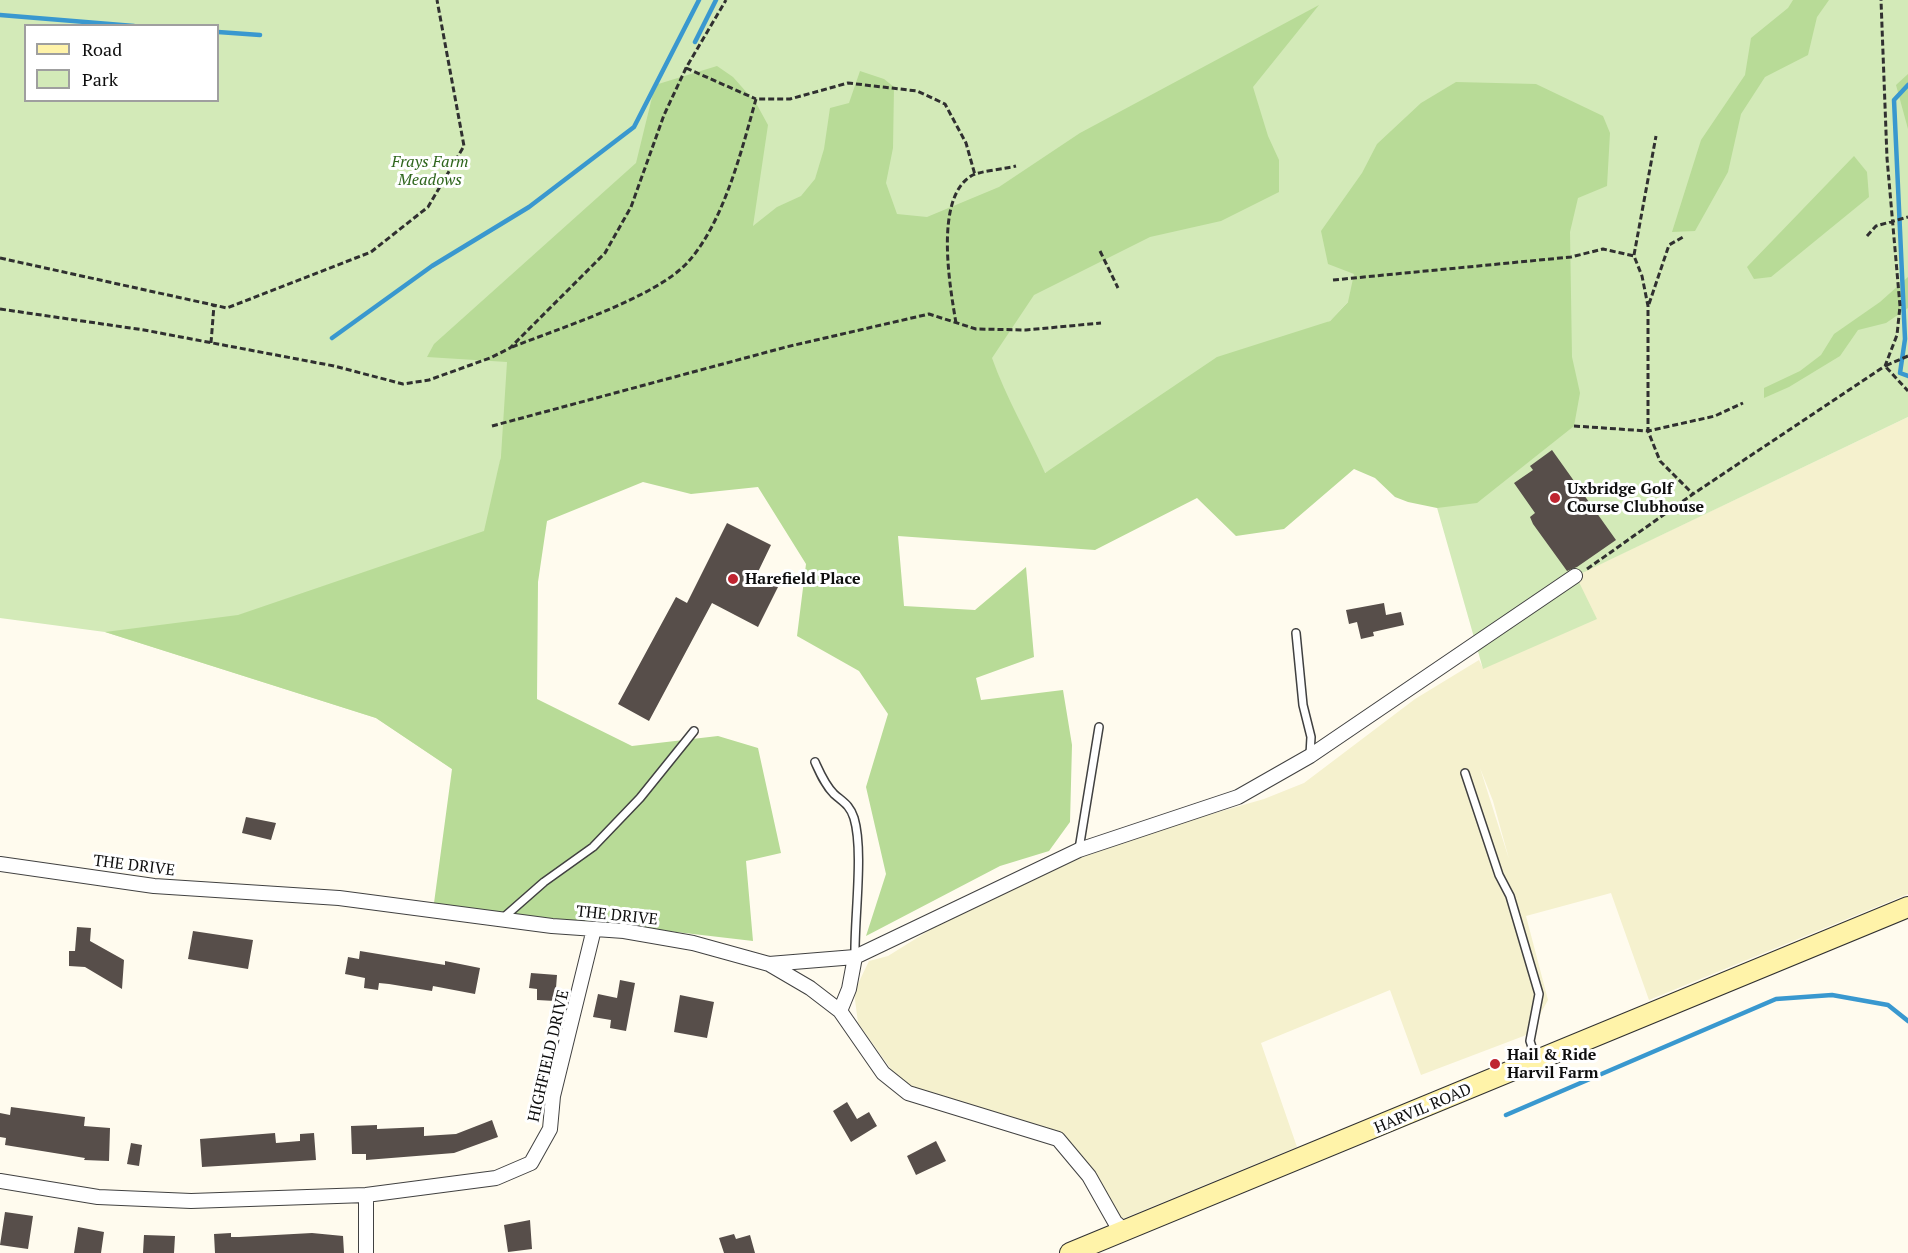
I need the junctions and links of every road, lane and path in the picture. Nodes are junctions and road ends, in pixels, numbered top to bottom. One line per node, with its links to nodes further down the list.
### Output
1 (437, 0): 18 (path)
2 (726, 0): 4 (path)
3 (1881, 0): 10 (path)
4 (686, 68): 5 (path); 24 (path)
5 (756, 99): 8 (path); 24 (path)
6 (1656, 136): 14 (path)
7 (1016, 166): 8 (path)
8 (975, 175): 21 (path)
9 (1907, 217): 10 (path)
10 (1893, 221): 11 (path); 26 (path)
11 (1867, 236)
12 (1683, 237): 19 (path)
13 (1100, 251): 17 (path)
14 (1634, 256): 16 (path); 19 (path)
15 (0, 258): 18 (path)
16 (1333, 280)
17 (1118, 288)
18 (214, 305): 23 (path)
19 (1648, 306): 31 (path)
20 (0, 309): 23 (path)
21 (956, 323): 22 (path); 29 (path)
22 (1101, 323)
23 (211, 343): 24 (path)
24 (510, 348)
25 (1908, 356): 26 (path)
26 (1885, 366): 27 (path); 32 (path)
27 (1908, 391)
28 (1743, 403): 31 (path)
29 (492, 426)
30 (1574, 426): 31 (path)
31 (1648, 431): 32 (path)
32 (1693, 494): 33 (path)
33 (1575, 576): 37 (street)
34 (1296, 633): 37 (lane)
35 (1099, 728): 40 (lane)
36 (694, 731): 43 (lane)
37 (1310, 756): 40 (street)
38 (815, 762): 45 (lane)
39 (1465, 773): 48 (lane)
40 (1079, 850): 45 (street)
41 (0, 864): 43 (street, THE DRIVE)
42 (1908, 908): 48 (street, HARVIL ROAD)
43 (501, 920): 44 (street, THE DRIVE)
44 (594, 929): 46 (street, THE DRIVE); 50 (street, HIGHFIELD DRIVE)
45 (855, 957): 46 (street); 47 (street)
46 (769, 964): 47 (street, THE DRIVE)
47 (840, 1011): 51 (street, THE DRIVE)
48 (1537, 1061): 51 (street, HARVIL ROAD)
49 (0, 1181): 50 (street, HIGHFIELD DRIVE)
50 (366, 1195): 52 (street)
51 (1124, 1230): 53 (street, HARVIL ROAD)
52 (366, 1253)
53 (1070, 1253)

